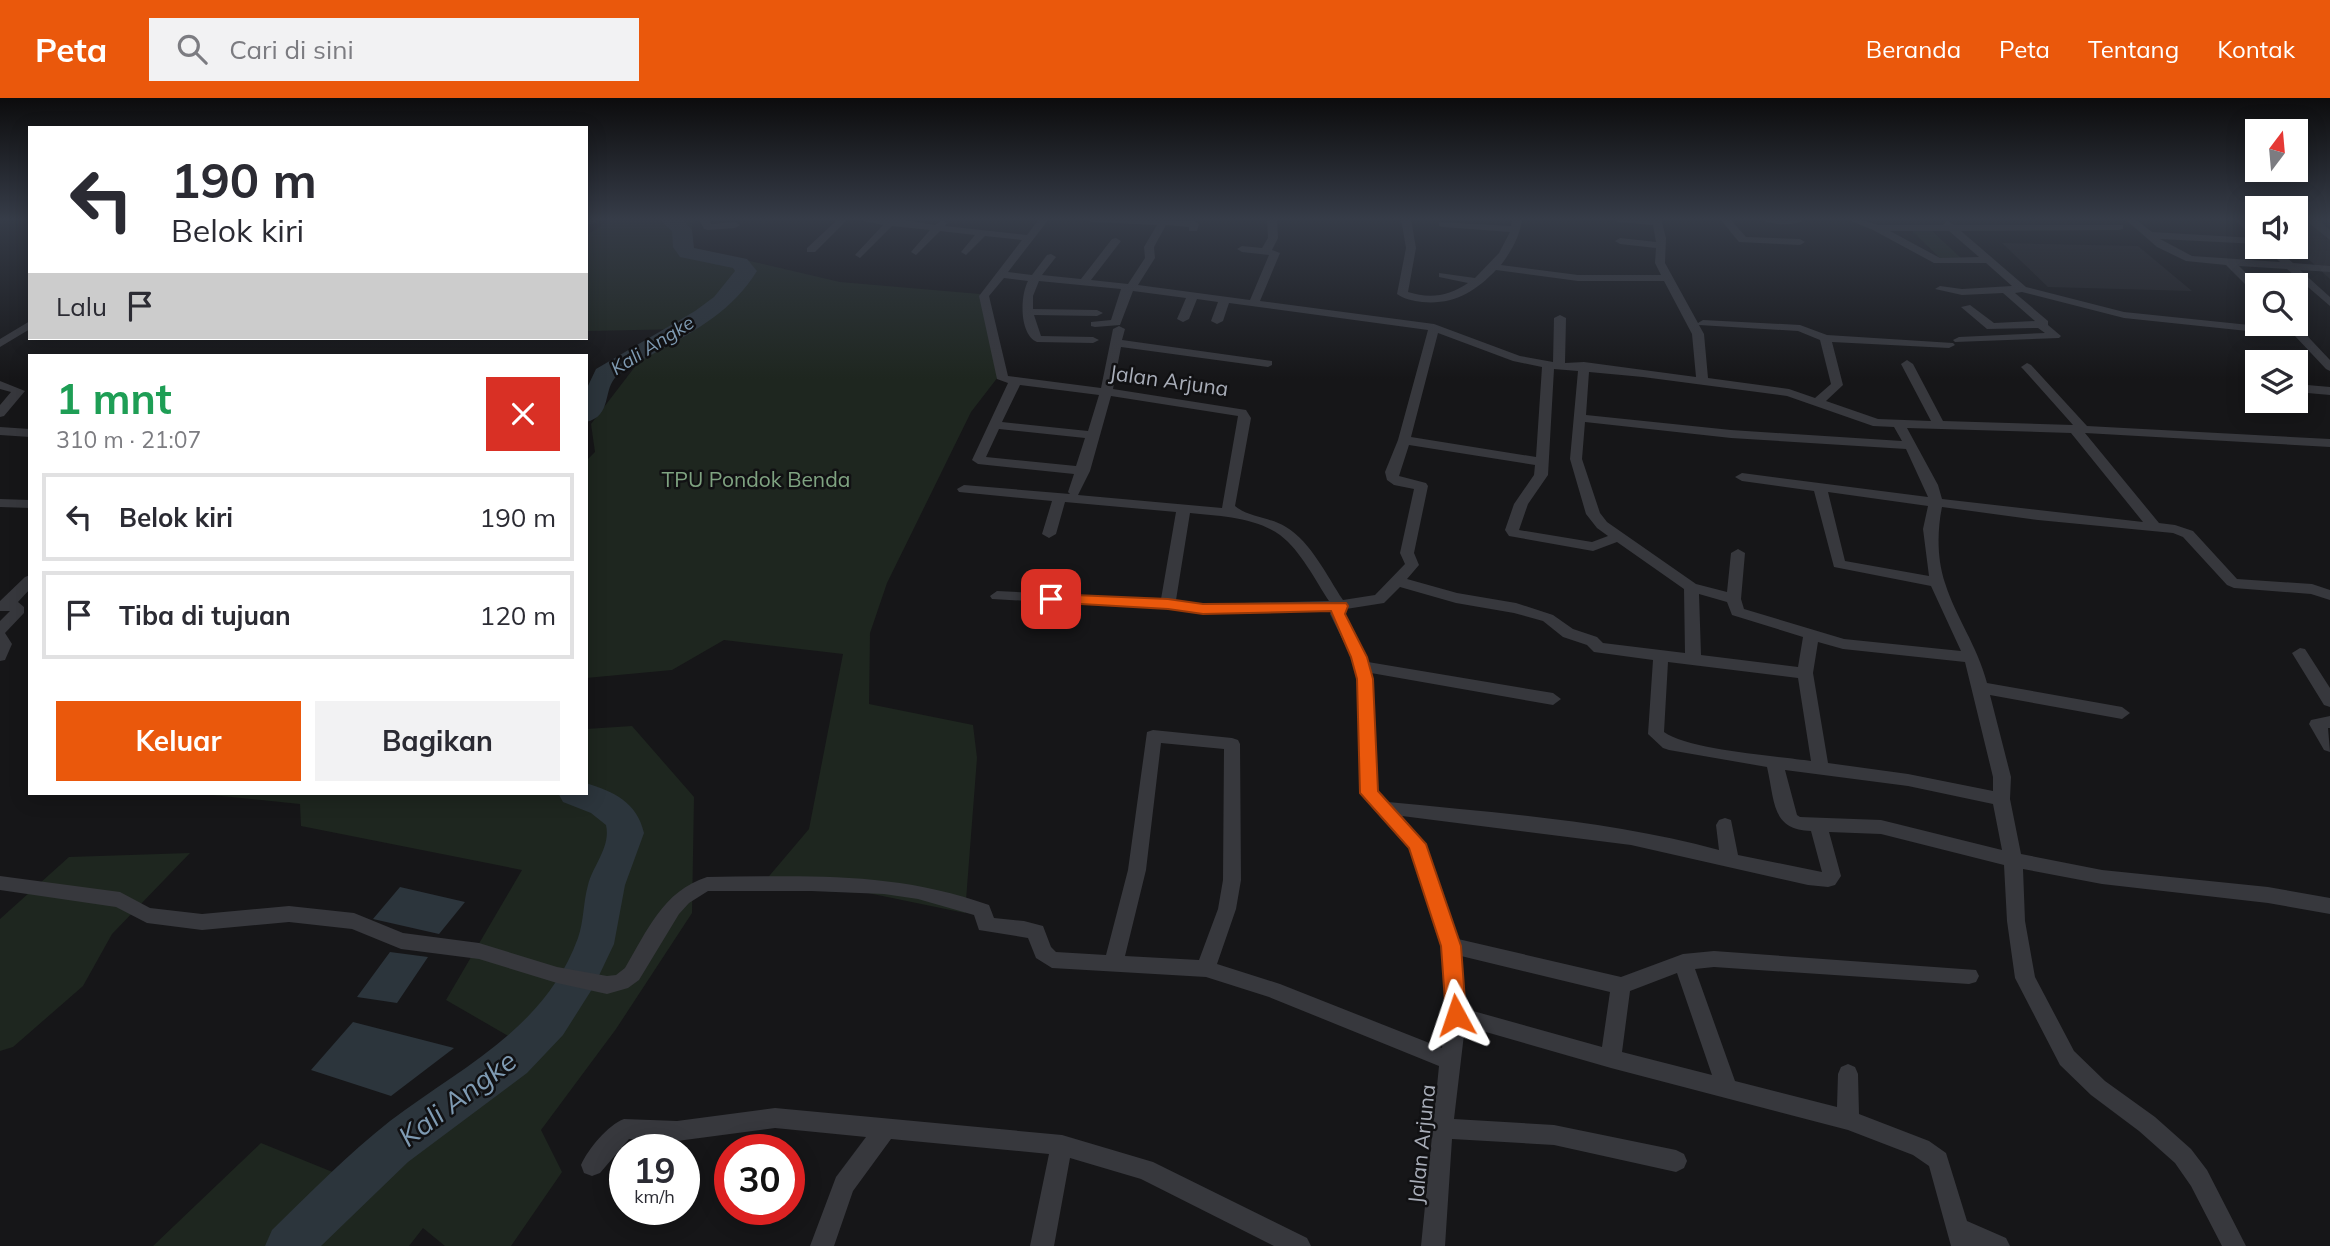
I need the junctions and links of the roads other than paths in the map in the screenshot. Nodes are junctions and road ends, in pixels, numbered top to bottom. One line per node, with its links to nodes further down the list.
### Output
1 (1003, 273): 12 (street)
2 (1038, 273): 14 (street)
3 (1091, 273): 17 (street)
4 (1139, 273): 18 (street)
5 (1267, 273): 24 (street)
6 (1405, 273): 26 (street)
7 (1485, 273): 16 (street)
8 (1536, 273): 15 (street)
9 (1666, 273): 15 (street)
10 (2003, 273): 20 (street)
11 (2297, 273): 25 (street)
12 (1001, 275): 14 (street); 50 (street)
13 (1443, 275): 16 (street)
14 (1034, 277): 17 (street); 28 (street)
15 (1669, 278): 49 (street)
16 (1474, 281): 26 (street)
17 (1084, 282): 18 (street)
18 (1129, 287): 22 (street); 28 (street)
19 (1940, 289): 21 (street)
20 (2022, 289): 21 (street); 34 (street)
21 (2006, 290): 33 (street)
22 (1193, 295): 23 (street); 30 (street)
23 (1225, 299): 24 (street); 31 (street)
24 (1254, 303): 26 (street)
25 (2330, 303)
26 (1395, 307): 36 (street)
27 (1966, 307): 33 (street)
28 (1027, 312): 40 (street)
29 (1560, 318): 44 (street)
30 (1183, 319)
31 (1217, 321)
32 (1703, 323): 39 (street)
33 (2041, 324): 39 (street)
34 (2245, 324)
35 (28, 325): 42 (street)
36 (1434, 327): 44 (street); 65 (street)
37 (1119, 329): 41 (street)
38 (2302, 336): 46 (street)
39 (1825, 338): 55 (street)
40 (1093, 341)
41 (1117, 343): 43 (street); 53 (street)
42 (0, 344)
43 (1268, 363)
44 (1554, 365): 47 (street); 68 (street)
45 (1907, 365): 59 (street)
46 (2329, 365)
47 (1584, 366): 49 (street); 57 (street)
48 (2027, 367): 61 (street)
49 (1702, 380): 55 (street)
50 (1009, 381): 53 (street, Jalan Arjuna); 58 (street)
51 (0, 385): 56 (street)
52 (2308, 389): 54 (street)
53 (1106, 391): 64 (street); 79 (street, Jalan Arjuna)
54 (2330, 391)
55 (1818, 402): 60 (street)
56 (0, 414)
57 (1579, 418): 67 (street); 82 (street)
58 (994, 425): 64 (street); 69 (street)
59 (1939, 425): 60 (street); 61 (street)
60 (1900, 426): 67 (street)
61 (2079, 429): 66 (street); 80 (street)
62 (0, 431): 63 (street)
63 (28, 433)
64 (1093, 435): 69 (street)
65 (1405, 440): 68 (street); 84 (street)
66 (2330, 443)
67 (1912, 446): 75 (street)
68 (1541, 462): 82 (street)
69 (1083, 471): 73 (street)
70 (1742, 477): 71 (street)
71 (1820, 486): 75 (street); 85 (street)
72 (964, 489): 74 (street)
73 (1075, 492)
74 (1060, 497): 78 (street); 81 (street)
75 (1936, 502): 80 (street); 85 (street)
76 (0, 503): 77 (street)
77 (28, 504)
78 (1185, 508): 79 (street); 91 (street)
79 (1233, 513): 92 (street, Jalan Arjuna)
80 (2154, 526): 88 (street)
81 (1049, 534)
82 (1618, 537): 87 (street)
83 (1738, 553): 90 (street)
84 (1397, 581): 92 (street); 98 (street)
85 (1937, 582): 100 (street)
86 (28, 583): 93 (street)
87 (1691, 587): 90 (street); 101 (street)
88 (2330, 595)
89 (997, 596): 91 (street)
90 (1734, 598): 95 (street)
91 (1168, 604): 92 (street)
92 (1340, 606): 102 (street, Jalan Arjuna)
93 (13, 609): 94 (street)
94 (0, 630)
95 (1811, 635): 100 (street); 103 (street)
96 (0, 637): 99 (street)
97 (2300, 653): 106 (street)
98 (1661, 655): 101 (street); 110 (street)
99 (0, 656)
100 (1972, 657): 104 (street)
101 (1693, 659): 103 (street)
102 (1362, 666): 105 (street); 113 (street, Jalan Arjuna)
103 (1805, 673): 111 (street)
104 (1981, 688): 107 (street); 112 (street)
105 (1553, 699)
106 (2330, 701)
107 (2122, 713)
108 (2330, 722): 109 (street)
109 (2330, 746)
110 (1774, 762): 111 (street); 115 (street)
111 (1821, 769): 112 (street)
112 (2001, 799): 117 (street)
113 (1386, 808): 116 (street); 120 (street, Jalan Arjuna)
114 (1725, 825): 116 (street)
115 (1819, 826): 116 (street); 117 (street)
116 (1729, 857)
117 (2012, 860): 119 (street); 143 (street)
118 (0, 883): 122 (street)
119 (2330, 906)
120 (1451, 946): 125 (street); 126 (street, Jalan Arjuna)
121 (1683, 962): 124 (street); 125 (street); 130 (street)
122 (1114, 963): 123 (street); 123 (street)
123 (1206, 969): 128 (street)
124 (1969, 976)
125 (1620, 986): 127 (street)
126 (1456, 1015): 127 (street); 128 (street, Jalan Arjuna)
127 (1611, 1059): 130 (street)
128 (1451, 1061): 133 (street, Jalan Arjuna)
129 (1848, 1074): 131 (street)
130 (1728, 1090): 131 (street)
131 (1848, 1120): 137 (street)
132 (886, 1128): 134 (street); 136 (street); 138 (street)
133 (1443, 1128): 135 (street); 141 (street, Jalan Arjuna)
134 (1062, 1144): 139 (street); 140 (street)
135 (1676, 1161)
136 (592, 1165)
137 (1961, 1237): 142 (street)
138 (822, 1246)
139 (1042, 1246)
140 (1299, 1246)
141 (1433, 1246)
142 (1998, 1246)
143 (2234, 1246)

